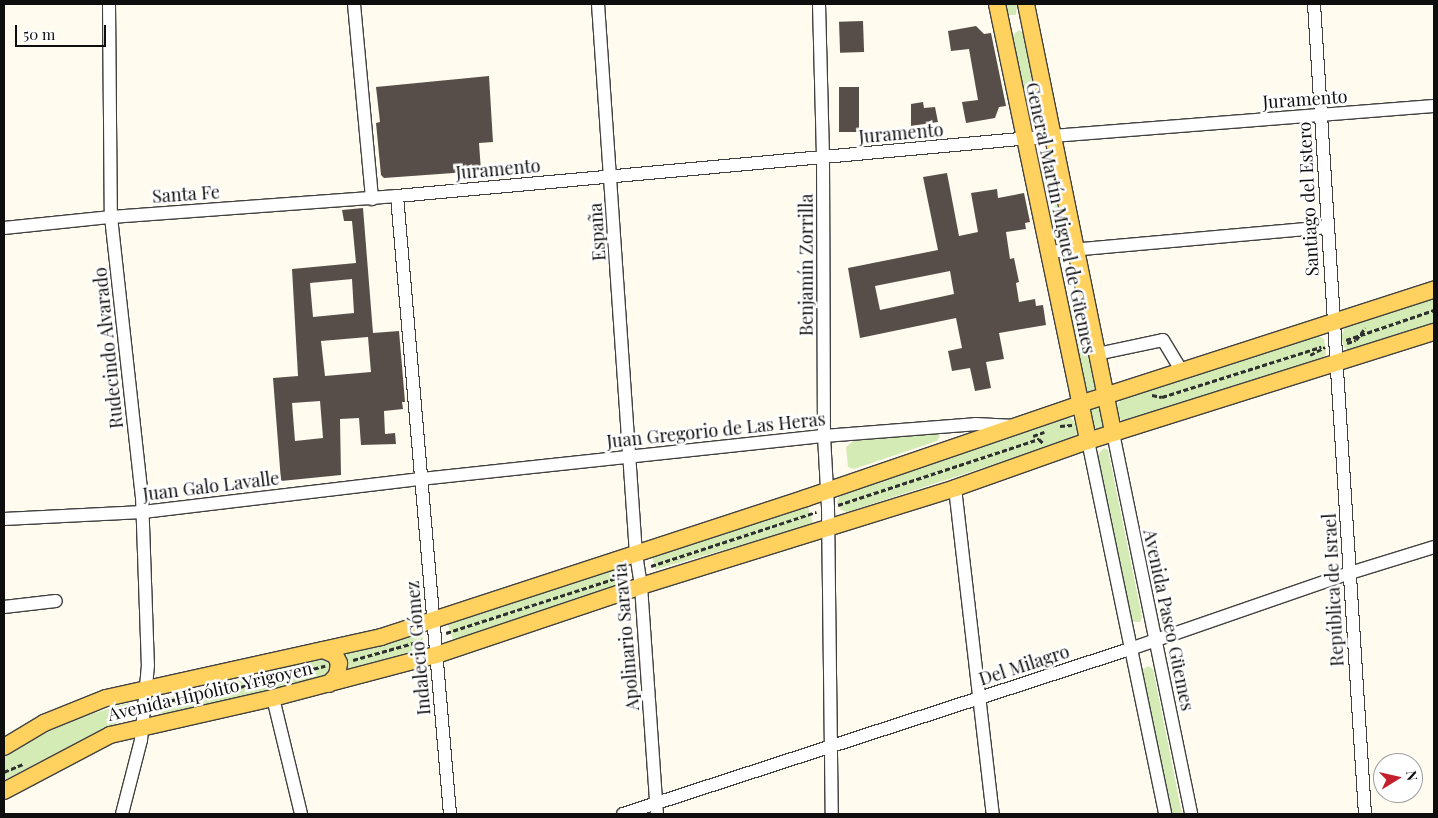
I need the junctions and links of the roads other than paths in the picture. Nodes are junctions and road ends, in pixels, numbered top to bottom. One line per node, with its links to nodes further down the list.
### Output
1 (109, 4): 18 (street, Rudecindo Alvarado)
2 (354, 4): 17 (street)
3 (598, 4): 15 (street, España)
4 (819, 4): 14 (street, Benjamín Zorrilla)
5 (997, 4): 9 (main road, General Martín Miguel de Güemes)
6 (1026, 4): 8 (main road, General Martín Miguel de Güemes)
7 (1314, 4): 11 (street, Santiago del Estero)
8 (1030, 21): 9 (main road); 12 (main road, General Martín Miguel de Güemes)
9 (1001, 26): 13 (main road, General Martín Miguel de Güemes)
10 (1434, 106): 11 (street, Juramento)
11 (1321, 116): 12 (street, Juramento); 19 (street, Santiago del Estero)
12 (1052, 136): 13 (street, Juramento); 21 (main road, General Martín Miguel de Güemes)
13 (1024, 139): 14 (street, Juramento); 22 (main road, General Martín Miguel de Güemes)
14 (823, 158): 15 (street, Juramento); 33 (street, Benjamín Zorrilla)
15 (611, 176): 16 (street, Juramento); 35 (street, España)
16 (397, 196): 17 (street, Juramento); 36 (street, Indalecio Gómez)
17 (372, 199): 18 (street, Santa Fe)
18 (112, 217): 20 (street, Santa Fe); 39 (street, Rudecindo Alvarado)
19 (1328, 227): 21 (street); 24 (street, Santiago del Estero)
20 (4, 228)
21 (1076, 248): 22 (street); 26 (main road, General Martín Miguel de Güemes)
22 (1049, 252): 30 (main road, General Martín Miguel de Güemes)
23 (1434, 290): 24 (main road, Avenida Hipólito Yrigoyen)
24 (1333, 322): 27 (street, Santiago del Estero); 28 (main road, Avenida Hipólito Yrigoyen)
25 (1434, 332): 27 (main road, Avenida Hipólito Yrigoyen)
26 (1097, 354): 28 (street); 29 (main road, General Martín Miguel de Güemes)
27 (1337, 363): 32 (main road, Avenida Hipólito Yrigoyen); 44 (street, República de Israel)
28 (1182, 372): 29 (main road, Avenida Hipólito Yrigoyen)
29 (1106, 396): 30 (main road, Avenida Hipólito Yrigoyen); 32 (main road, General Martín Miguel de Güemes)
30 (1080, 404): 31 (main road, Avenida Hipólito Yrigoyen); 34 (main road, General Martín Miguel de Güemes)
31 (1015, 426): 33 (street, Juan Gregorio de Las Heras); 38 (main road, Avenida Hipólito Yrigoyen)
32 (1113, 433): 34 (main road, Avenida Hipólito Yrigoyen); 49 (street, Avenida Paseo Güemes)
33 (824, 436): 35 (street, Juan Gregorio de Las Heras); 38 (street, Benjamín Zorrilla)
34 (1088, 441): 37 (main road, Avenida Hipólito Yrigoyen); 50 (street)
35 (631, 457): 36 (street, Juan Gregorio de Las Heras); 43 (street, Apolinario Saravia)
36 (421, 479): 39 (street, Juan Galo Lavalle); 48 (street, Indalecio Gómez)
37 (955, 488): 41 (main road, Avenida Hipólito Yrigoyen); 56 (street)
38 (827, 491): 41 (street, Benjamín Zorrilla); 43 (main road, Avenida Hipólito Yrigoyen)
39 (143, 512): 40 (street, Juan Galo Lavalle); 54 (street, Rudecindo Alvarado)
40 (4, 519)
41 (828, 526): 45 (main road, Avenida Hipólito Yrigoyen); 58 (street, Benjamín Zorrilla)
42 (1434, 547): 44 (street, Del Milagro)
43 (636, 554): 45 (street, Apolinario Saravia); 48 (main road, Avenida Hipólito Yrigoyen)
44 (1350, 573): 49 (street, Del Milagro); 70 (street, República de Israel)
45 (641, 586): 52 (main road, Avenida Hipólito Yrigoyen); 61 (street, Apolinario Saravia)
46 (56, 601): 47 (street)
47 (4, 607)
48 (434, 619): 51 (main road, Avenida Hipólito Yrigoyen); 52 (street, Indalecio Gómez)
49 (1155, 641): 50 (street, Del Milagro); 69 (street, Avenida Paseo Güemes)
50 (1130, 649): 56 (street, Del Milagro); 68 (street)
51 (322, 650): 53 (main road); 54 (main road, Avenida Hipólito Yrigoyen)
52 (436, 654): 53 (main road, Avenida Hipólito Yrigoyen); 64 (street, Indalecio Gómez)
53 (329, 684): 55 (main road, Avenida Hipólito Yrigoyen)
54 (146, 688): 57 (street, Rudecindo Alvarado); 59 (main road, Avenida Hipólito Yrigoyen)
55 (273, 698): 57 (main road, Avenida Hipólito Yrigoyen); 63 (street)
56 (980, 698): 58 (street, Del Milagro); 67 (street)
57 (142, 727): 60 (main road, Avenida Hipólito Yrigoyen); 62 (street, Rudecindo Alvarado)
58 (831, 745): 61 (street, Del Milagro); 66 (street, Benjamín Zorrilla)
59 (4, 747)
60 (4, 791)
61 (657, 809): 65 (street, Del Milagro)
62 (122, 814)
63 (301, 814)
64 (450, 814)
65 (623, 814)
66 (832, 814)
67 (993, 814)
68 (1165, 814)
69 (1191, 814)
70 (1365, 814)

